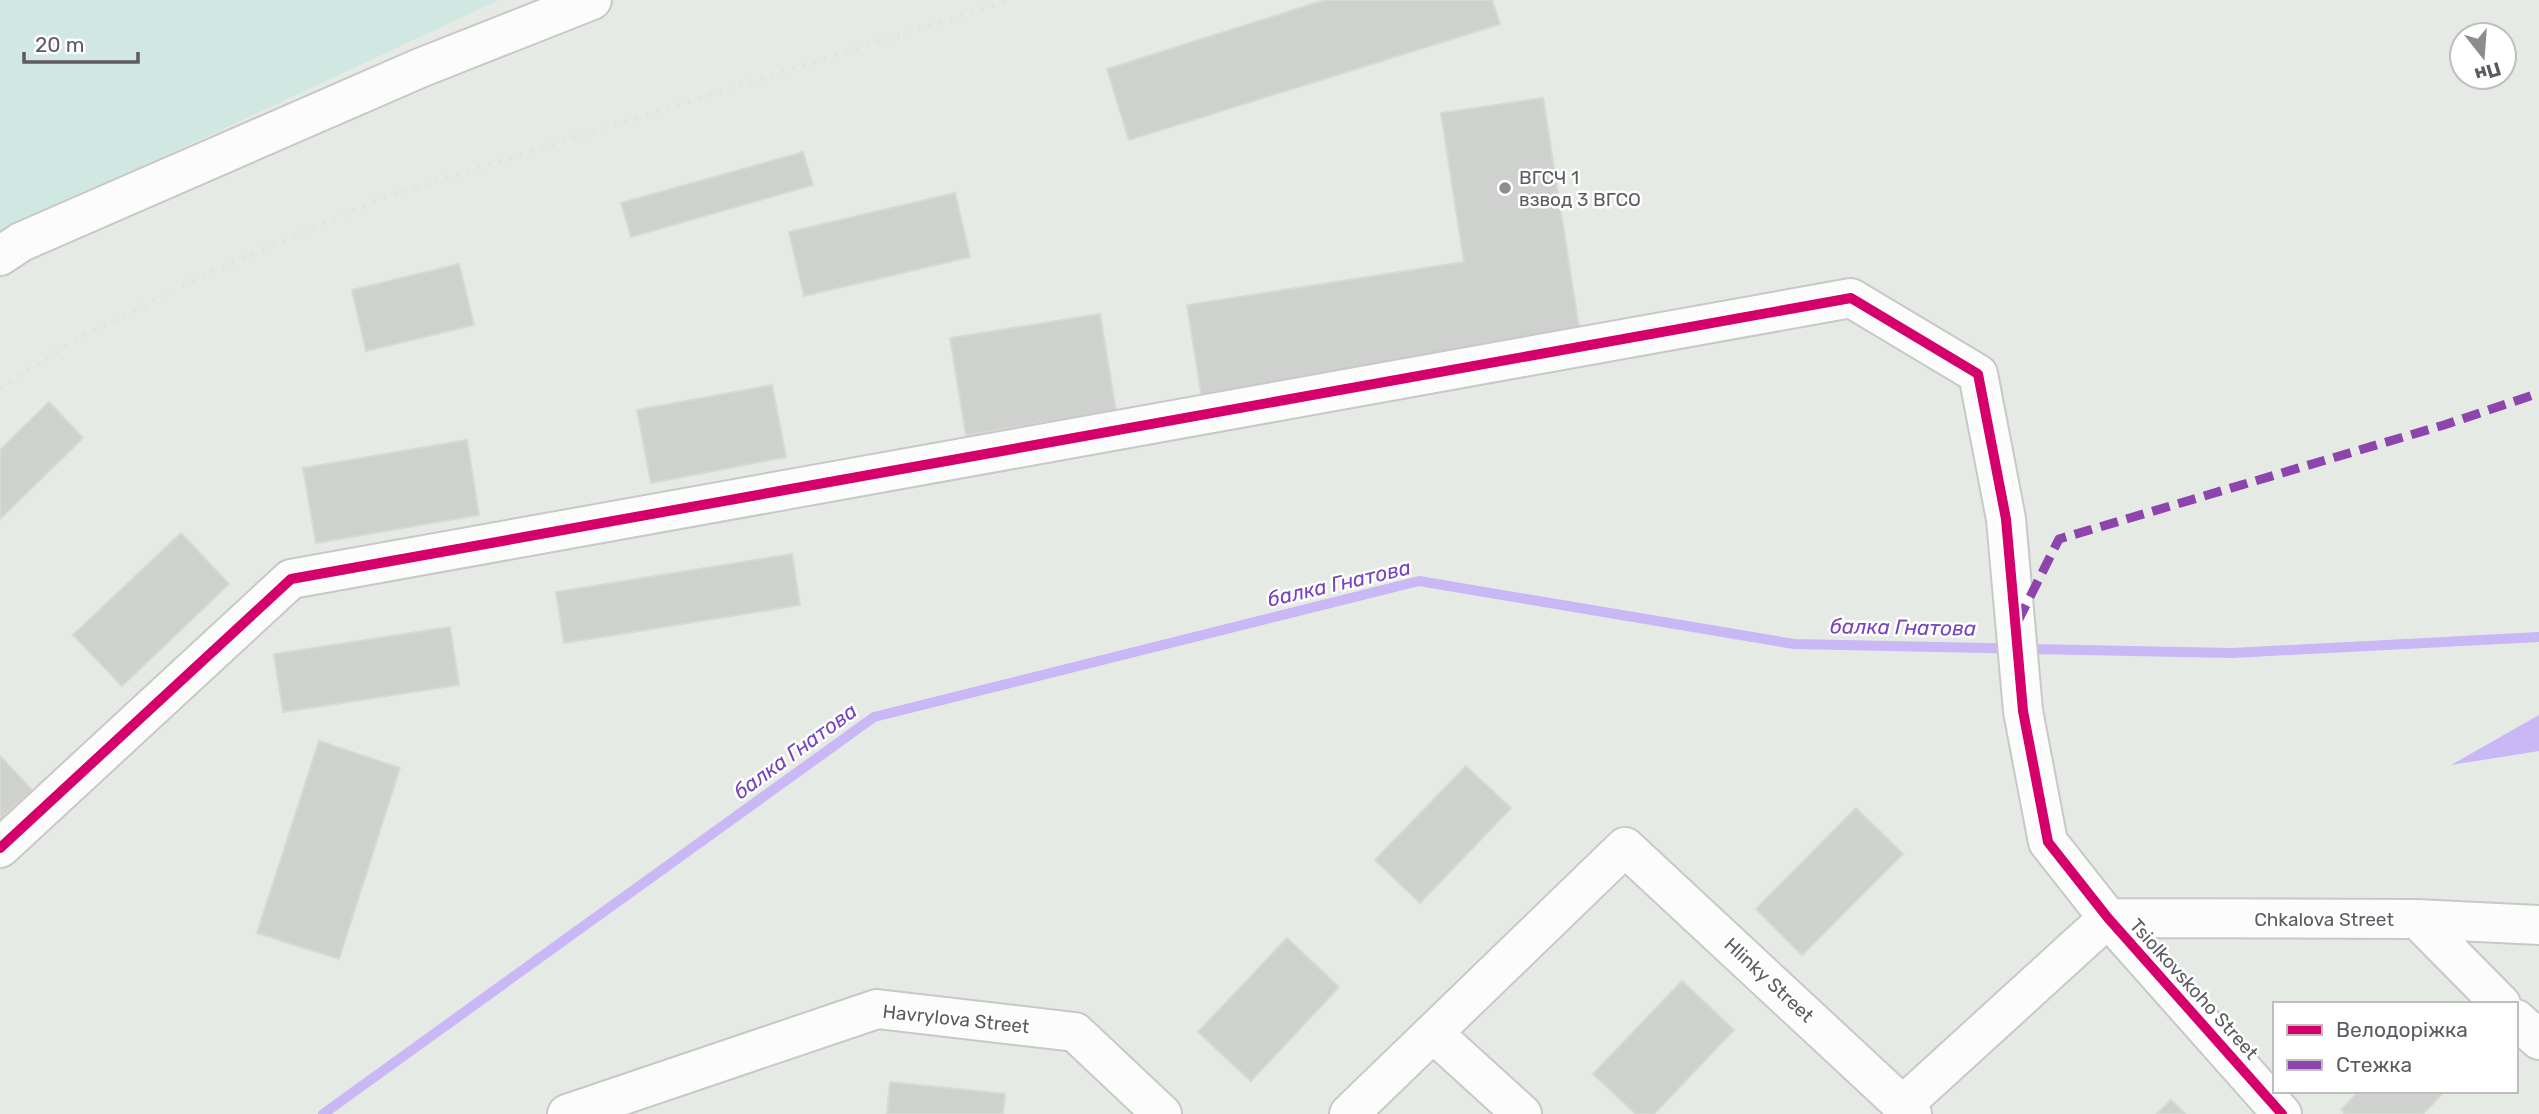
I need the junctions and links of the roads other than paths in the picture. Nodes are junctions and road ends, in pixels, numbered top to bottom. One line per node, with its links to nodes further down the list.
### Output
1 (592, 0): 2 (street)
2 (0, 256)
3 (0, 848): 4 (street, Tsiolkovskoho Street)
4 (2108, 918): 5 (street, Chkalova Street); 11 (street); 16 (street, Tsiolkovskoho Street)
5 (2417, 919): 6 (street, Chkalova Street); 7 (street)
6 (2539, 925)
7 (2499, 1002)
8 (2518, 1020): 10 (street)
9 (1433, 1033): 11 (street, Hlinky Street); 14 (street); 15 (street)
10 (2539, 1040)
11 (1908, 1110)
12 (567, 1114): 13 (street, Havrylova Street)
13 (1162, 1114)
14 (1349, 1114)
15 (1522, 1114)
16 (2282, 1114)

